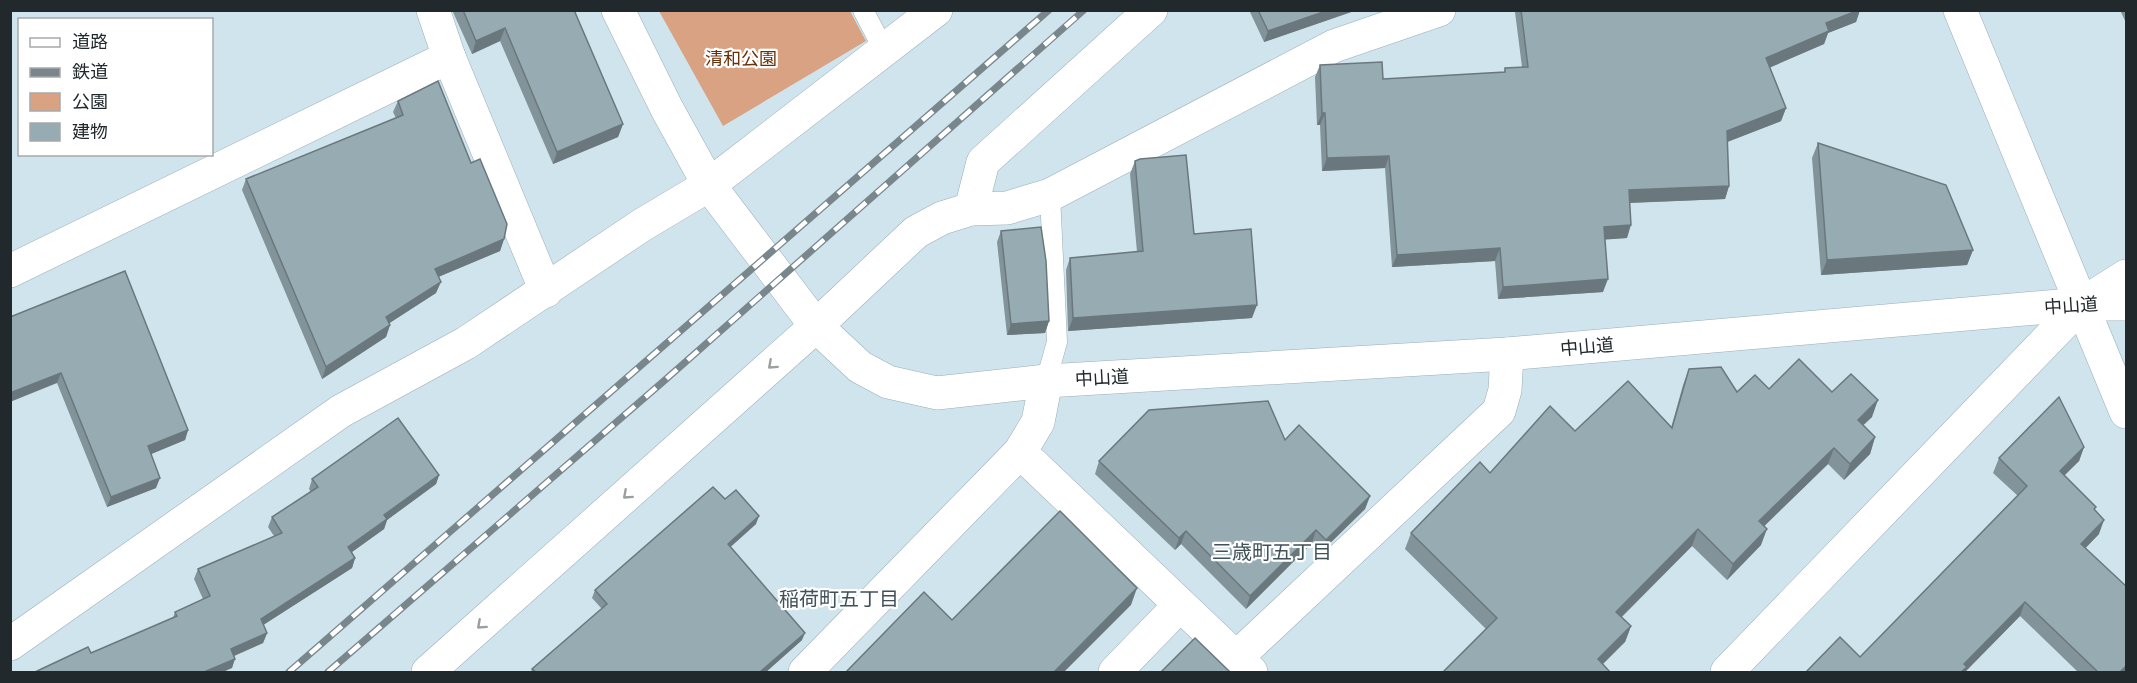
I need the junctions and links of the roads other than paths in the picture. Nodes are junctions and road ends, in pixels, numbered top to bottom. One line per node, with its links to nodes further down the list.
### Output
1 (433, 10): 9 (street)
2 (618, 10): 10 (street, 中山道)
3 (863, 10): 8 (lane)
4 (936, 10): 8 (street)
5 (1151, 10): 12 (street)
6 (1439, 10): 11 (street)
7 (1960, 10): 16 (street)
8 (884, 50): 10 (street)
9 (449, 57): 13 (street); 15 (street)
10 (708, 185): 15 (street); 18 (street, 中山道)
11 (1050, 195): 12 (street); 20 (lane)
12 (971, 209): 18 (street)
13 (10, 271)
14 (2127, 276): 16 (street)
15 (546, 291): 24 (street)
16 (2082, 304): 17 (street, 中山道); 19 (street, 中山道); 21 (street); 29 (street)
17 (2127, 304)
18 (816, 326): 20 (street, 中山道); 26 (street, one-way to 26)
19 (1507, 354): 20 (street, 中山道); 25 (street)
20 (1046, 381): 22 (street)
21 (2127, 412)
22 (1020, 452): 23 (street); 27 (street)
23 (1180, 605): 25 (street); 28 (street)
24 (10, 644)
25 (1244, 665)
26 (446, 667)
27 (806, 672)
28 (1115, 672)
29 (1727, 672)

